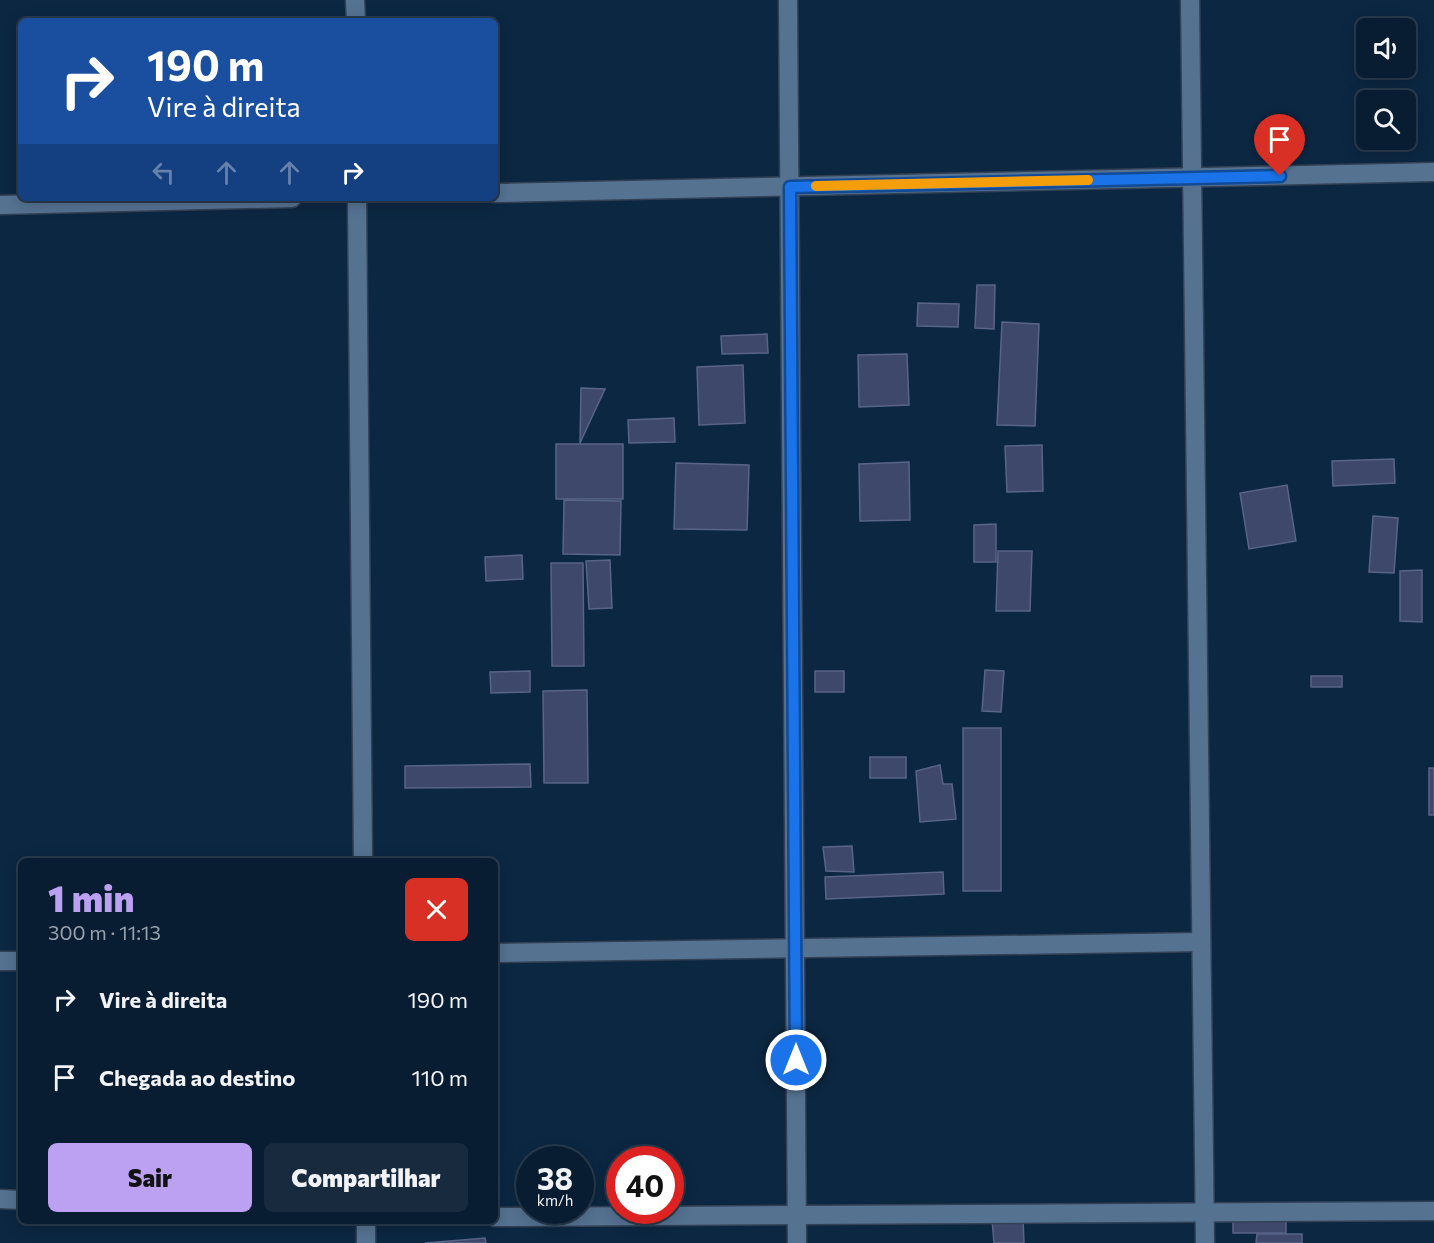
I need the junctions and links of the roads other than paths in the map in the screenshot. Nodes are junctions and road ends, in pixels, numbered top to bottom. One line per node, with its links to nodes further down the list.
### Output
1 (355, 0): 4 (street)
2 (788, 0): 7 (street)
3 (1190, 0): 6 (street)
4 (356, 18)
5 (1434, 172): 6 (street)
6 (1192, 178): 7 (street); 13 (street)
7 (790, 187): 8 (street); 14 (street)
8 (498, 193)
9 (167, 201): 11 (street)
10 (357, 201): 12 (street)
11 (0, 205)
12 (363, 858)
13 (1201, 942): 14 (street); 21 (street)
14 (795, 949): 15 (street); 22 (street)
15 (498, 953)
16 (0, 961): 17 (street)
17 (18, 961)
18 (0, 1198): 19 (street)
19 (18, 1200)
20 (1434, 1211): 21 (street)
21 (1204, 1213): 22 (street); 27 (street)
22 (797, 1215): 23 (street); 26 (street)
23 (498, 1217)
24 (366, 1224): 25 (street)
25 (366, 1243)
26 (797, 1243)
27 (1204, 1243)

